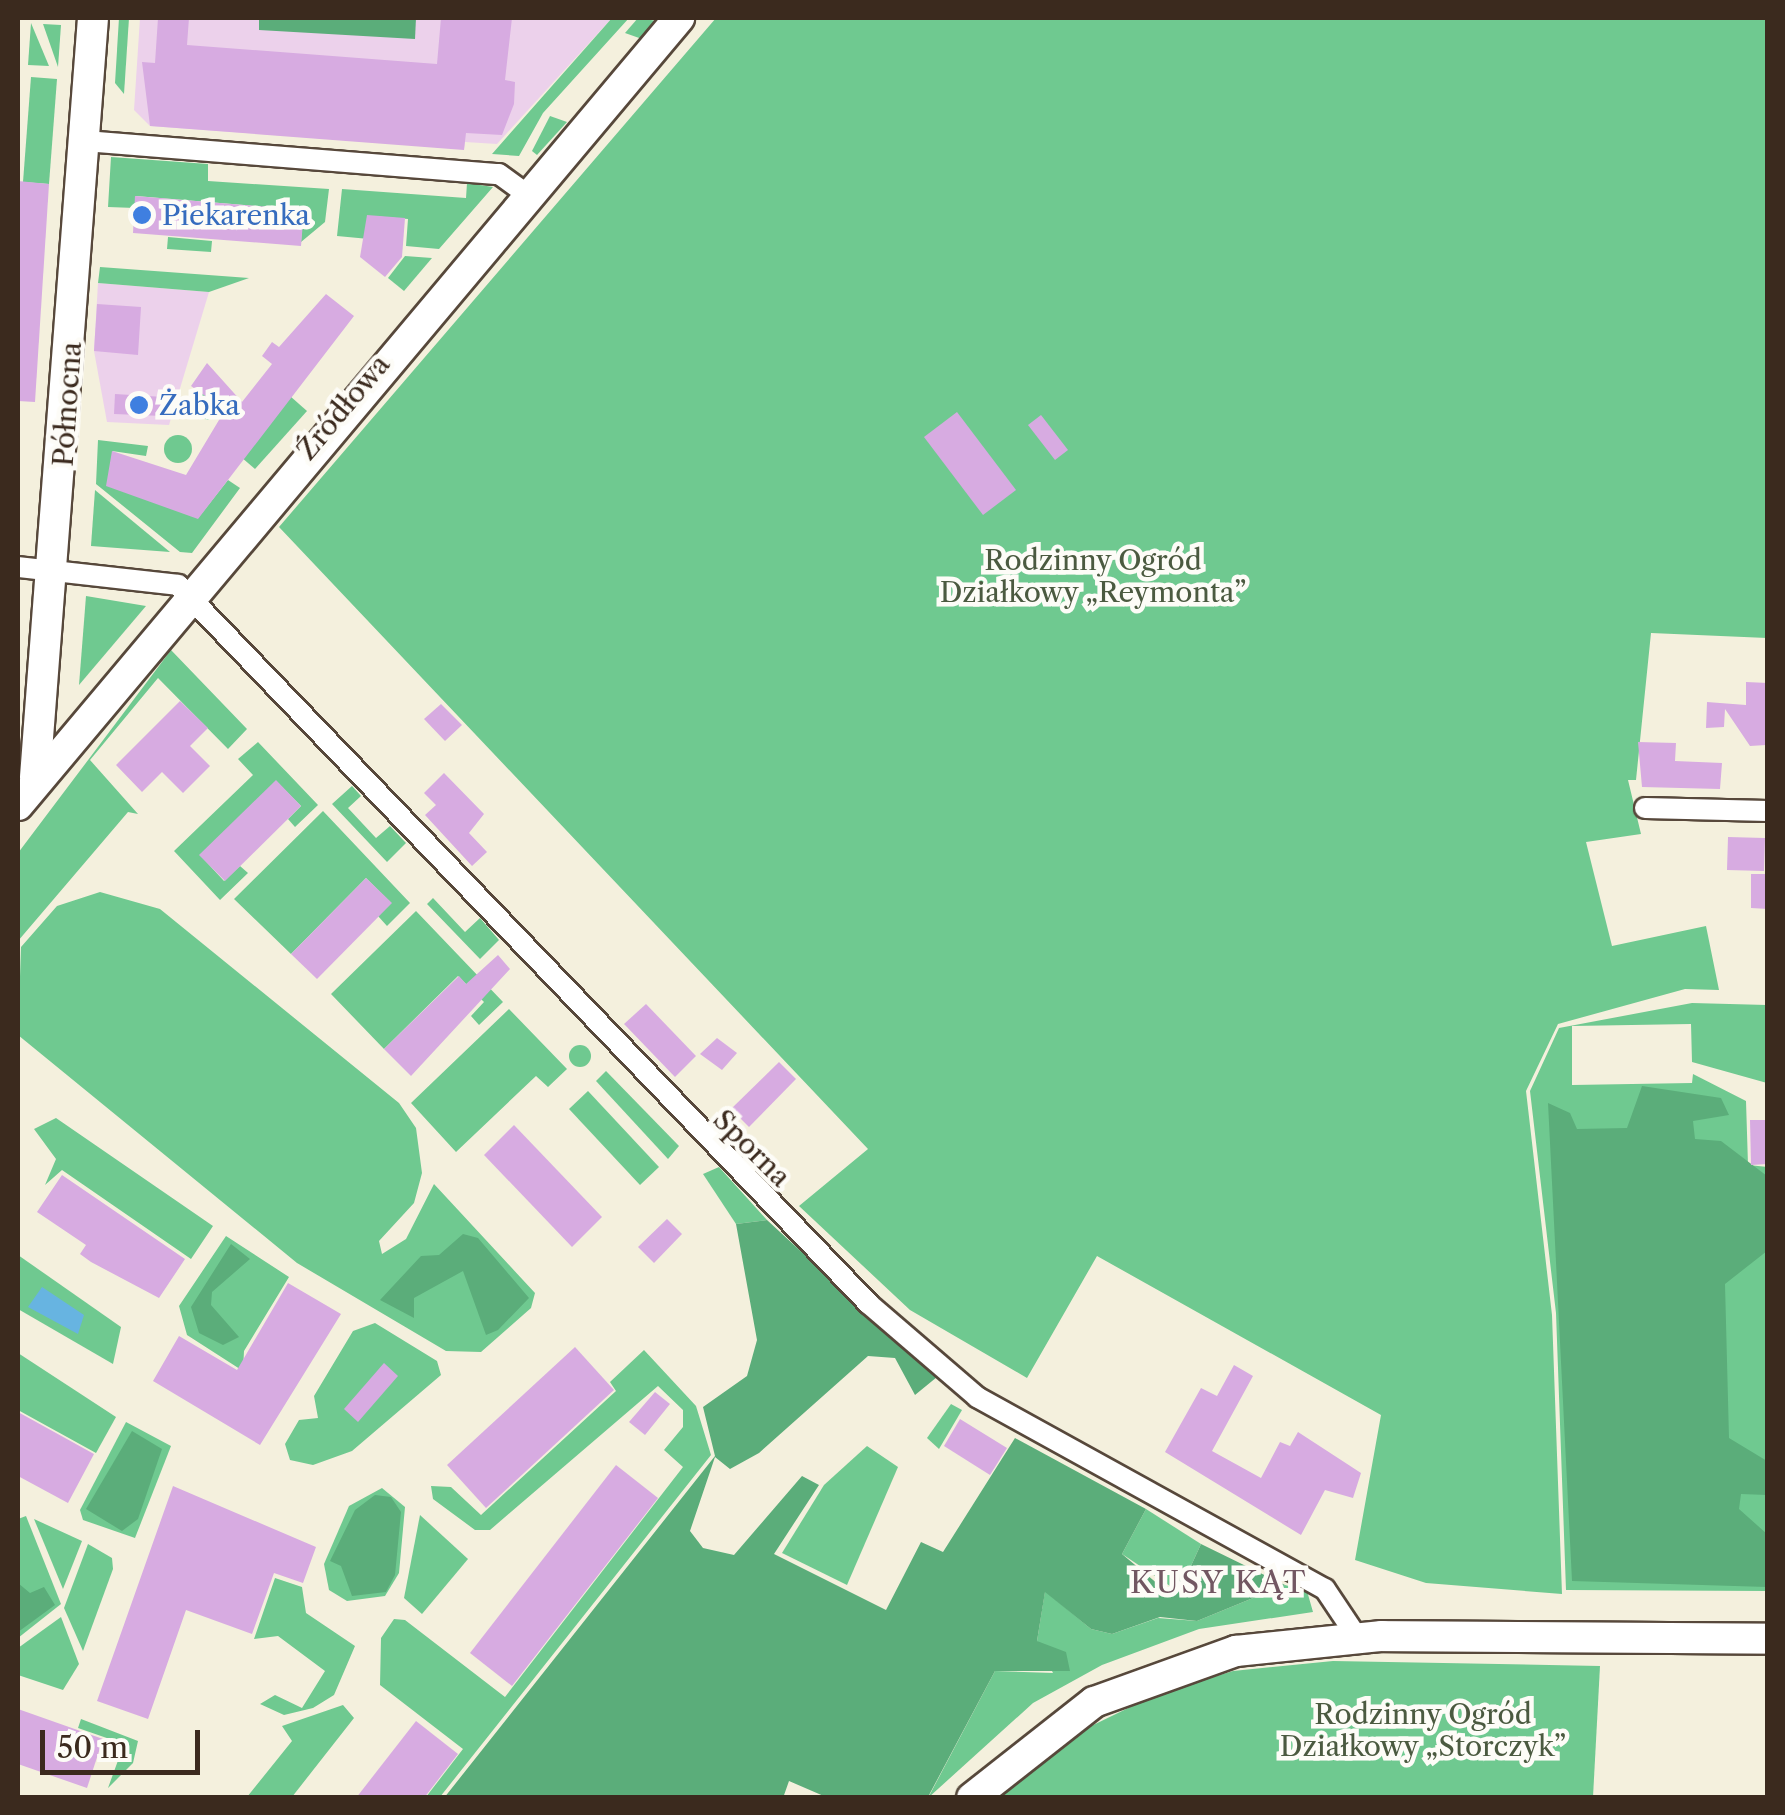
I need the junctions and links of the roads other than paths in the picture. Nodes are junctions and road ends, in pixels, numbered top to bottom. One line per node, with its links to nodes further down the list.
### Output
1 (92, 18): 3 (street, Północna)
2 (679, 18): 4 (street, Źródłowa)
3 (85, 141): 4 (street); 6 (street, Północna)
4 (524, 192): 7 (street, Źródłowa)
5 (18, 567): 6 (street)
6 (56, 570): 7 (street); 8 (street, Północna)
7 (188, 594): 8 (street, Źródłowa); 11 (street, Sporna)
8 (24, 796)
9 (1645, 808): 10 (street)
10 (1768, 811)
11 (1357, 1637): 12 (street); 13 (street)
12 (1768, 1639)
13 (972, 1798)

